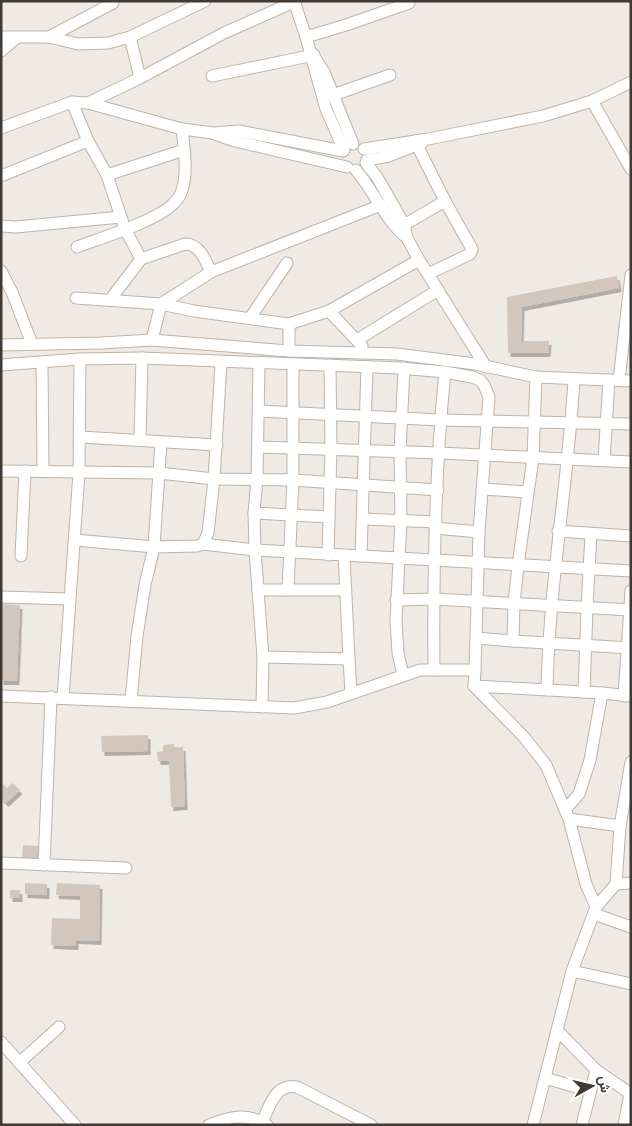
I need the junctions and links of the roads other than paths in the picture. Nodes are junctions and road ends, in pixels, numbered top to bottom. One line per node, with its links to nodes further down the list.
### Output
1 (205, 1): 7 (street)
2 (295, 2): 8 (street); 14 (street)
3 (409, 3): 8 (street)
4 (113, 4): 6 (street)
5 (1, 37): 9 (street)
6 (49, 37): 7 (street); 9 (street)
7 (130, 37): 14 (street)
8 (306, 37): 11 (street)
9 (16, 38): 10 (street)
10 (1, 51)
11 (311, 54): 12 (street); 16 (street); 25 (street)
12 (212, 76)
13 (390, 76): 16 (street)
14 (140, 78): 19 (street)
15 (631, 82): 17 (street)
16 (333, 95): 25 (street)
17 (592, 101): 24 (street); 29 (street)
18 (72, 102): 19 (street); 20 (street); 23 (street)
19 (88, 102): 21 (street)
20 (1, 128)
21 (182, 129): 22 (street); 26 (street)
22 (213, 133): 25 (street); 28 (street)
23 (88, 141): 30 (street); 31 (street)
24 (416, 143): 27 (street); 32 (street)
25 (347, 148): 27 (street); 28 (street)
26 (184, 150): 30 (street); 37 (street)
27 (366, 157): 28 (street); 35 (street)
28 (351, 168): 33 (street)
29 (631, 169)
30 (107, 175): 34 (street)
31 (1, 176)
32 (445, 201): 35 (street); 45 (street)
33 (382, 205): 38 (street); 44 (street)
34 (121, 217): 36 (street); 37 (street)
35 (404, 225): 38 (street)
36 (1, 226)
37 (125, 229): 39 (street); 40 (street)
38 (407, 238): 41 (street)
39 (77, 247)
40 (141, 259): 44 (street); 50 (street)
41 (419, 260): 45 (street); 52 (street)
42 (287, 262): 53 (street)
43 (1, 271): 48 (street)
44 (211, 272): 51 (street)
45 (428, 274): 47 (street)
46 (631, 275): 75 (street)
47 (438, 290): 56 (street); 70 (street)
48 (7, 293): 57 (street)
49 (76, 298): 50 (street)
50 (110, 300): 51 (street)
51 (161, 304): 53 (street); 55 (street)
52 (329, 311): 54 (street); 56 (street)
53 (250, 318): 54 (street)
54 (289, 324): 59 (street)
55 (152, 340): 57 (street); 59 (street)
56 (357, 340): 60 (street)
57 (32, 344): 58 (street)
58 (1, 345)
59 (289, 351): 60 (street)
60 (367, 352): 70 (street)
61 (142, 358): 62 (street); 63 (street); 89 (street)
62 (80, 359): 64 (street); 88 (street)
63 (222, 362): 65 (street); 91 (street)
64 (42, 363): 67 (street); 103 (street)
65 (259, 363): 66 (street); 77 (street)
66 (293, 364): 68 (street); 78 (street)
67 (1, 365)
68 (330, 365): 69 (street); 79 (street)
69 (367, 367): 71 (street); 80 (street)
70 (486, 367): 73 (street)
71 (404, 368): 72 (street); 81 (street)
72 (445, 372): 82 (street); 83 (street)
73 (536, 377): 74 (street); 84 (street)
74 (574, 380): 75 (street); 85 (street)
75 (614, 380): 76 (street); 86 (street)
76 (631, 381)
77 (259, 410): 78 (street); 92 (street)
78 (294, 412): 79 (street); 93 (street)
79 (330, 414): 80 (street); 94 (street)
80 (365, 416): 81 (street); 95 (street)
81 (402, 417): 82 (street); 96 (street)
82 (440, 420): 83 (street); 97 (street)
83 (487, 420): 84 (street); 98 (street)
84 (534, 422): 85 (street); 99 (street)
85 (571, 423): 86 (street); 100 (street)
86 (606, 424): 87 (street); 101 (street)
87 (631, 424)
88 (80, 437): 89 (street); 106 (street)
89 (140, 440): 90 (street)
90 (161, 442): 91 (street); 107 (street)
91 (217, 445): 108 (street)
92 (258, 447): 93 (street); 109 (street)
93 (293, 448): 94 (street); 110 (street)
94 (331, 449): 95 (street); 111 (street)
95 (364, 450): 96 (street); 112 (street)
96 (400, 451): 97 (street); 113 (street)
97 (439, 452): 98 (street); 115 (street)
98 (485, 455): 99 (street); 114 (street)
99 (533, 458): 100 (street); 116 (street)
100 (568, 459): 101 (street); 123 (street)
101 (604, 460): 102 (street)
102 (631, 462)
103 (43, 470): 105 (street); 106 (street)
104 (1, 471): 105 (street)
105 (25, 471): 134 (street)
106 (79, 473): 107 (street); 127 (street)
107 (158, 473): 108 (street); 129 (street)
108 (214, 479): 109 (street); 128 (street)
109 (257, 479): 110 (street); 117 (street)
110 (293, 480): 111 (street); 118 (street)
111 (330, 483): 112 (street); 119 (street)
112 (363, 486): 113 (street); 120 (street)
113 (400, 487): 115 (street); 121 (street)
114 (482, 489): 116 (street); 124 (street)
115 (438, 490): 122 (street)
116 (528, 492): 139 (street)
117 (254, 513): 118 (street); 130 (street)
118 (290, 515): 119 (street); 131 (street)
119 (328, 517): 132 (street)
120 (363, 519): 121 (street); 135 (street)
121 (401, 521): 122 (street); 136 (street)
122 (436, 525): 124 (street); 137 (street)
123 (558, 531): 125 (street); 140 (street)
124 (479, 532): 138 (street)
125 (591, 534): 126 (street); 141 (street)
126 (631, 536)
127 (75, 540): 129 (street); 148 (street)
128 (203, 544): 129 (street); 130 (street)
129 (154, 547): 175 (street)
130 (255, 550): 131 (street); 143 (street)
131 (290, 552): 132 (street); 144 (street)
132 (328, 555): 133 (street)
133 (344, 555): 135 (street); 145 (street)
134 (21, 556)
135 (361, 556): 136 (street)
136 (399, 558): 137 (street); 150 (street)
137 (435, 561): 138 (street); 149 (street)
138 (479, 562): 139 (street); 151 (street)
139 (518, 566): 140 (street); 152 (street)
140 (555, 567): 141 (street); 153 (street)
141 (590, 568): 142 (street); 154 (street)
142 (631, 571)
143 (258, 590): 144 (street); 161 (street)
144 (288, 590): 145 (street)
145 (345, 590): 162 (street)
146 (631, 590): 155 (street)
147 (1, 597): 148 (street)
148 (69, 599): 174 (street)
149 (434, 599): 150 (street); 151 (street); 163 (street)
150 (396, 600): 165 (street)
151 (477, 602): 152 (street); 156 (street)
152 (514, 604): 153 (street); 157 (street)
153 (550, 607): 154 (street); 158 (street)
154 (587, 608): 155 (street); 159 (street)
155 (630, 610): 160 (street)
156 (476, 638): 157 (street); 164 (street)
157 (513, 641): 158 (street)
158 (548, 643): 159 (street); 167 (street)
159 (586, 645): 160 (street); 168 (street)
160 (629, 648): 172 (street)
161 (263, 657): 162 (street); 176 (street)
162 (349, 659): 169 (street)
163 (434, 670): 164 (street); 165 (street)
164 (475, 670): 166 (street)
165 (403, 675): 169 (street)
166 (474, 686): 167 (street); 178 (street)
167 (546, 690): 168 (street)
168 (584, 692): 170 (street)
169 (351, 693): 176 (street)
170 (602, 693): 172 (street); 178 (street)
171 (1, 696): 173 (street)
172 (627, 696)
173 (51, 698): 174 (street); 181 (street)
174 (63, 698): 175 (street)
175 (131, 701): 176 (street)
176 (262, 707)
177 (631, 762): 179 (street)
178 (567, 814): 179 (street); 185 (street)
179 (620, 826): 184 (street)
180 (1, 863): 181 (street)
181 (44, 866): 182 (street)
182 (126, 868)
183 (631, 883): 184 (street)
184 (616, 884): 185 (street)
185 (595, 911): 186 (street); 187 (street)
186 (631, 927)
187 (572, 971): 188 (street); 190 (street)
188 (631, 984)
189 (59, 1027): 192 (street)
190 (557, 1030): 193 (street); 194 (street)
191 (1, 1042): 192 (street)
192 (19, 1063): 198 (street)
193 (596, 1070): 195 (street); 196 (street)
194 (544, 1078): 195 (street); 201 (street)
195 (590, 1091): 202 (street)
196 (630, 1094): 203 (street)
197 (264, 1123): 199 (street); 200 (street)
198 (75, 1125)
199 (208, 1125)
200 (371, 1125)
201 (533, 1125)
202 (582, 1125)
203 (624, 1125)

